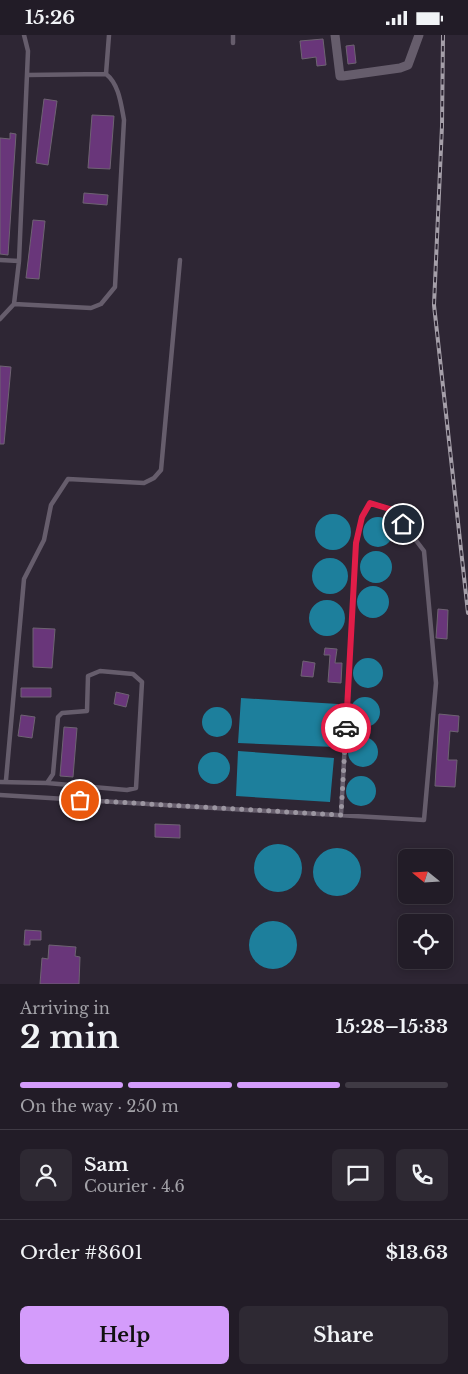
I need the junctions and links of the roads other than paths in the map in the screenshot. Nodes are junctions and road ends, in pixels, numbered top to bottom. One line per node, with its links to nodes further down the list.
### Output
1 (24, 35): 8 (lane)
2 (109, 35): 7 (lane)
3 (233, 35): 6 (lane)
4 (335, 35): 5 (street)
5 (419, 35)
6 (233, 43)
7 (106, 74): 8 (lane); 12 (lane)
8 (27, 75): 11 (lane)
9 (0, 260): 11 (lane)
10 (180, 260): 14 (lane)
11 (19, 261): 12 (lane)
12 (14, 304): 13 (lane)
13 (0, 319)
14 (6, 780): 15 (lane); 16 (lane)
15 (0, 782)
16 (47, 783): 16 (lane)
17 (0, 795): 18 (lane)
18 (341, 815): 18 (lane)

